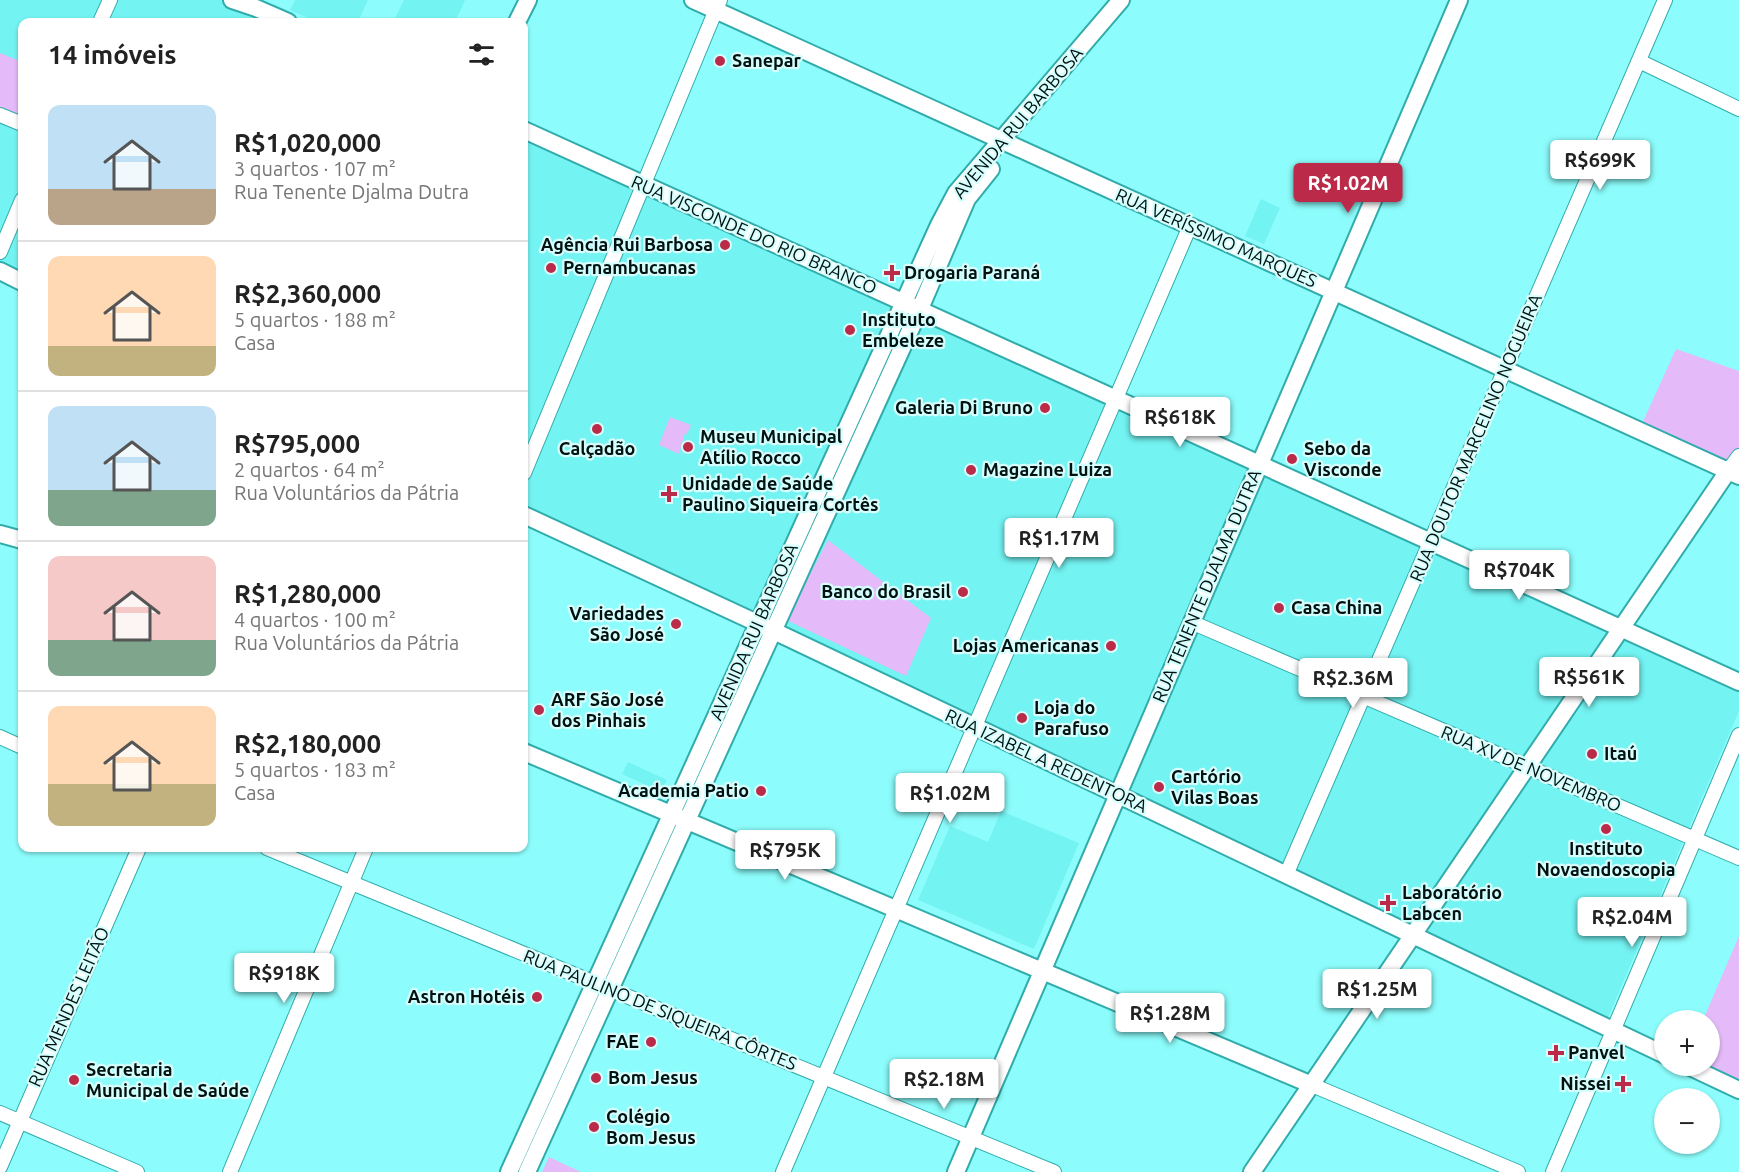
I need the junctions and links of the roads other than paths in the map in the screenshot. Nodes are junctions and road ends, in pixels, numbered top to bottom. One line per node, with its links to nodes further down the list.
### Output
1 (110, 0): 10 (street)
2 (232, 0): 11 (main road)
3 (528, 0): 12 (main road)
4 (693, 0): 9 (main road, RUA VERÍSSIMO MARQUES)
5 (1121, 0): 18 (main road, AVENIDA RUI BARBOSA)
6 (1135, 0): 18 (main road, AVENIDA RUI BARBOSA)
7 (1459, 0): 25 (main road, RUA TENENTE DJALMA DUTRA)
8 (1665, 0): 13 (street, RUA DOUTOR MARCELINO NOGUEIRA)
9 (718, 5): 18 (main road, RUA VERÍSSIMO MARQUES); 19 (street)
10 (102, 18)
11 (279, 18)
12 (519, 18)
13 (1639, 61): 14 (street); 28 (street, RUA DOUTOR MARCELINO NOGUEIRA)
14 (1739, 109)
15 (0, 115): 16 (street)
16 (18, 122)
17 (528, 132): 19 (main road, RUA VISCONDE DO RIO BRANCO)
18 (1006, 142): 21 (main road, RUA VERÍSSIMO MARQUES); 26 (main road, AVENIDA RUI BARBOSA); 27 (main road, AVENIDA RUI BARBOSA)
19 (644, 185): 26 (main road, RUA VISCONDE DO RIO BRANCO); 31 (street)
20 (18, 209): 22 (street)
21 (1190, 226): 25 (main road, RUA VERÍSSIMO MARQUES); 29 (street)
22 (0, 252)
23 (0, 272): 24 (main road)
24 (18, 280)
25 (1334, 291): 28 (main road, RUA VERÍSSIMO MARQUES); 32 (main road, RUA TENENTE DJALMA DUTRA)
26 (903, 303): 27 (main road, RUA VISCONDE DO RIO BRANCO); 39 (main road, AVENIDA RUI BARBOSA)
27 (919, 310): 29 (main road, RUA VISCONDE DO RIO BRANCO); 41 (main road, AVENIDA RUI BARBOSA)
28 (1505, 370): 33 (main road, RUA VERÍSSIMO MARQUES); 37 (street, RUA DOUTOR MARCELINO NOGUEIRA)
29 (1116, 399): 32 (main road, RUA VISCONDE DO RIO BRANCO); 44 (street)
30 (1739, 456): 33 (street)
31 (528, 463)
32 (1259, 464): 37 (main road, RUA VISCONDE DO RIO BRANCO); 38 (main road, RUA TENENTE DJALMA DUTRA)
33 (1734, 474): 40 (main road)
34 (528, 516): 39 (main road, RUA IZABEL A REDENTORA)
35 (0, 534): 36 (main road)
36 (18, 539)
37 (1430, 542): 40 (main road, RUA VISCONDE DO RIO BRANCO); 43 (street, RUA DOUTOR MARCELINO NOGUEIRA)
38 (1191, 622): 43 (street, RUA XV DE NOVEMBRO); 50 (main road, RUA TENENTE DJALMA DUTRA)
39 (758, 624): 41 (main road, RUA IZABEL A REDENTORA); 51 (main road, AVENIDA RUI BARBOSA)
40 (1622, 629): 42 (main road, RUA VISCONDE DO RIO BRANCO); 49 (main road)
41 (773, 631): 44 (main road, RUA IZABEL A REDENTORA); 51 (main road, AVENIDA RUI BARBOSA)
42 (1739, 682)
43 (1364, 696): 49 (street, RUA XV DE NOVEMBRO); 57 (street, RUA DOUTOR MARCELINO NOGUEIRA)
44 (974, 727): 50 (main road, RUA IZABEL A REDENTORA); 59 (street)
45 (1739, 735): 52 (street)
46 (0, 738): 47 (street)
47 (18, 745)
48 (528, 754): 51 (main road)
49 (1528, 767): 52 (street, RUA XV DE NOVEMBRO); 60 (main road)
50 (1117, 795): 57 (main road, RUA IZABEL A REDENTORA); 61 (main road, RUA TENENTE DJALMA DUTRA)
51 (679, 817): 59 (main road); 62 (main road, AVENIDA RUI BARBOSA)
52 (1695, 839): 56 (street, RUA XV DE NOVEMBRO); 63 (street)
53 (137, 852): 70 (street, RUA MENDES LEITÃO)
54 (277, 852): 58 (street, RUA PAULINO DE SIQUEIRA CÔRTES)
55 (364, 852): 58 (street)
56 (1739, 858)
57 (1286, 875): 60 (main road, RUA IZABEL A REDENTORA)
58 (352, 882): 62 (street, RUA PAULINO DE SIQUEIRA CÔRTES); 74 (street)
59 (896, 909): 61 (main road); 66 (street)
60 (1413, 935): 63 (main road, RUA IZABEL A REDENTORA); 67 (main road)
61 (1042, 971): 67 (main road); 71 (main road, RUA TENENTE DJALMA DUTRA)
62 (602, 986): 66 (street, RUA PAULINO DE SIQUEIRA CÔRTES); 75 (main road, AVENIDA RUI BARBOSA); 76 (main road, AVENIDA RUI BARBOSA)
63 (1613, 1031): 64 (main road, RUA IZABEL A REDENTORA); 82 (street)
64 (1654, 1050)
65 (1709, 1076): 68 (main road)
66 (823, 1077): 71 (street, RUA PAULINO DE SIQUEIRA CÔRTES); 77 (street)
67 (1312, 1085): 80 (main road); 81 (street)
68 (1739, 1090)
69 (0, 1113): 70 (street)
70 (20, 1121): 72 (street, RUA MENDES LEITÃO); 73 (street)
71 (971, 1138): 78 (main road, RUA TENENTE DJALMA DUTRA); 79 (street, RUA PAULINO DE SIQUEIRA CÔRTES)
72 (0, 1167)
73 (137, 1172)
74 (230, 1172)
75 (509, 1172)
76 (527, 1172)
77 (783, 1172)
78 (956, 1172)
79 (1054, 1172)
80 (1252, 1172)
81 (1518, 1172)
82 (1553, 1172)

